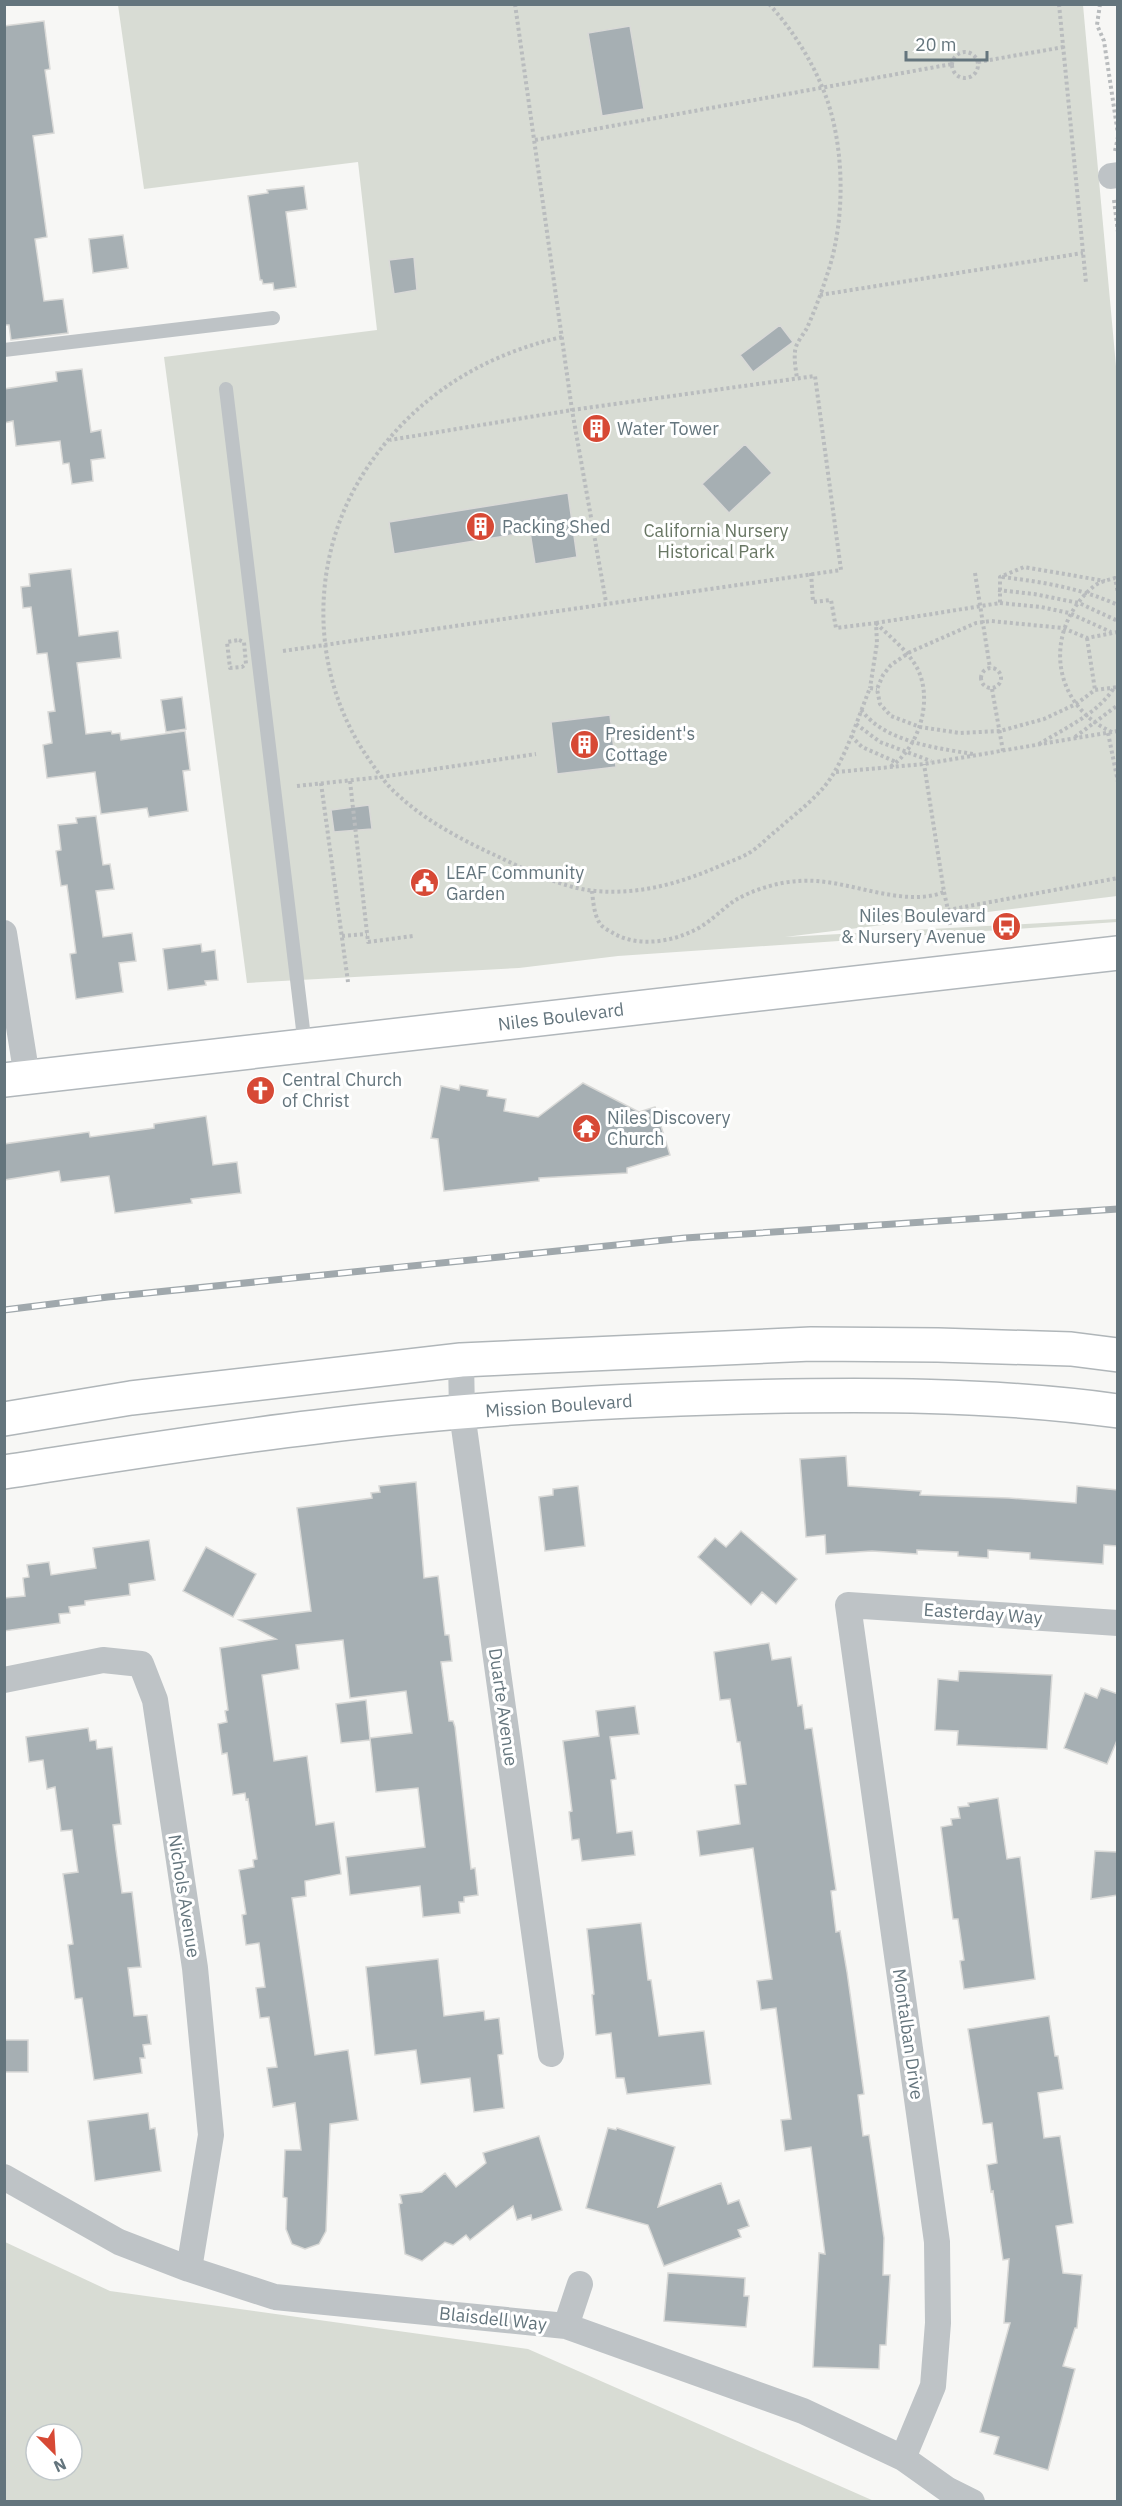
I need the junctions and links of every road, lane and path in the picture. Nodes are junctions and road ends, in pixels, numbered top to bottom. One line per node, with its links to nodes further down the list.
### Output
1 (515, 4): 10 (path)
2 (769, 4): 8 (path)
3 (1059, 4): 5 (path)
4 (1100, 4): 9 (path)
5 (1064, 47): 6 (path); 11 (path)
6 (978, 62): 7 (path); 7 (path)
7 (952, 64): 8 (path)
8 (823, 89): 10 (path); 13 (path)
9 (1118, 134)
10 (535, 140): 15 (path)
11 (1083, 253): 12 (path); 13 (path)
12 (1086, 283)
13 (820, 295): 17 (path)
14 (273, 318): 16 (lane)
15 (562, 337): 19 (path); 20 (path)
16 (4, 350)
17 (797, 379): 19 (path); 21 (path)
18 (226, 388): 87 (lane)
19 (572, 410): 20 (path); 28 (path)
20 (389, 440): 40 (path)
21 (811, 573): 28 (path); 36 (path)
22 (975, 573): 32 (path)
23 (1000, 577): 24 (path); 25 (path); 26 (path)
24 (1105, 581): 26 (path); 27 (path)
25 (998, 590): 29 (path); 30 (path)
26 (1088, 592): 30 (path); 31 (path)
27 (1118, 592)
28 (606, 602): 40 (path)
29 (1000, 603): 32 (path); 33 (path)
30 (1079, 603): 33 (path); 34 (path)
31 (1118, 604)
32 (981, 606): 35 (path); 36 (path)
33 (1069, 613): 37 (path); 38 (path)
34 (1118, 621)
35 (983, 622): 37 (path); 42 (path); 43 (path)
36 (876, 623): 42 (path); 45 (path)
37 (1063, 628): 39 (path); 49 (path)
38 (1115, 632): 39 (path)
39 (1087, 638): 48 (path)
40 (325, 646): 41 (path); 71 (path)
41 (283, 651)
42 (907, 654): 46 (path); 55 (path)
43 (990, 668): 47 (path); 47 (path)
44 (1116, 687): 48 (path); 52 (path)
45 (870, 688): 46 (path); 51 (path)
46 (877, 688): 55 (path)
47 (992, 689): 56 (path)
48 (1095, 690): 49 (path)
49 (1076, 704): 52 (path); 56 (path)
50 (1118, 705): 53 (path)
51 (861, 710): 54 (path); 60 (path)
52 (1085, 715): 53 (path); 61 (path)
53 (1096, 723): 57 (path); 59 (path)
54 (856, 724): 58 (path); 63 (path)
55 (920, 727): 56 (path); 60 (path)
56 (1000, 731): 62 (path)
57 (1113, 732): 59 (path); 73 (path)
58 (851, 736): 67 (path); 70 (path)
59 (1073, 739): 61 (path)
60 (912, 740): 63 (path); 65 (path)
61 (1038, 745): 62 (path)
62 (1003, 751): 65 (path)
63 (905, 752): 66 (path); 67 (path)
64 (536, 754): 71 (path)
65 (976, 754): 66 (path)
66 (932, 761): 68 (path)
67 (896, 762): 69 (path)
68 (924, 764): 69 (path); 78 (path)
69 (889, 767): 70 (path)
70 (835, 772): 77 (path)
71 (381, 777): 72 (path); 77 (path)
72 (350, 781): 74 (path); 82 (path)
73 (1118, 782)
74 (321, 783): 75 (path); 83 (path)
75 (297, 786)
76 (1118, 878): 79 (path)
77 (592, 891): 78 (path)
78 (944, 892): 79 (path)
79 (948, 909): 80 (path)
80 (950, 925)
81 (4, 933): 88 (street)
82 (367, 934): 83 (path); 84 (path)
83 (342, 936): 86 (path)
84 (413, 936)
85 (1118, 953): 87 (main road, Niles Boulevard)
86 (348, 982)
87 (305, 1046): 88 (main road, Niles Boulevard)
88 (16, 1078)
89 (1118, 1355): 90 (main road)
90 (461, 1360): 92 (street, Duarte Avenue); 93 (main road)
91 (1118, 1411): 92 (main road, Mission Boulevard)
92 (462, 1413): 94 (main road, Mission Boulevard); 98 (street, Duarte Avenue)
93 (4, 1419)
94 (4, 1472)
95 (848, 1605): 96 (street, Easterday Way); 103 (street, Montalban Drive)
96 (1118, 1623)
97 (4, 1680): 100 (street, Nichols Avenue)
98 (551, 2054)
99 (4, 2177): 100 (street, Blaisdell Way)
100 (189, 2269): 102 (street, Blaisdell Way)
101 (580, 2284): 102 (street)
102 (566, 2326): 103 (street, Blaisdell Way)
103 (903, 2458): 104 (street, Blaisdell Way)
104 (972, 2502)

